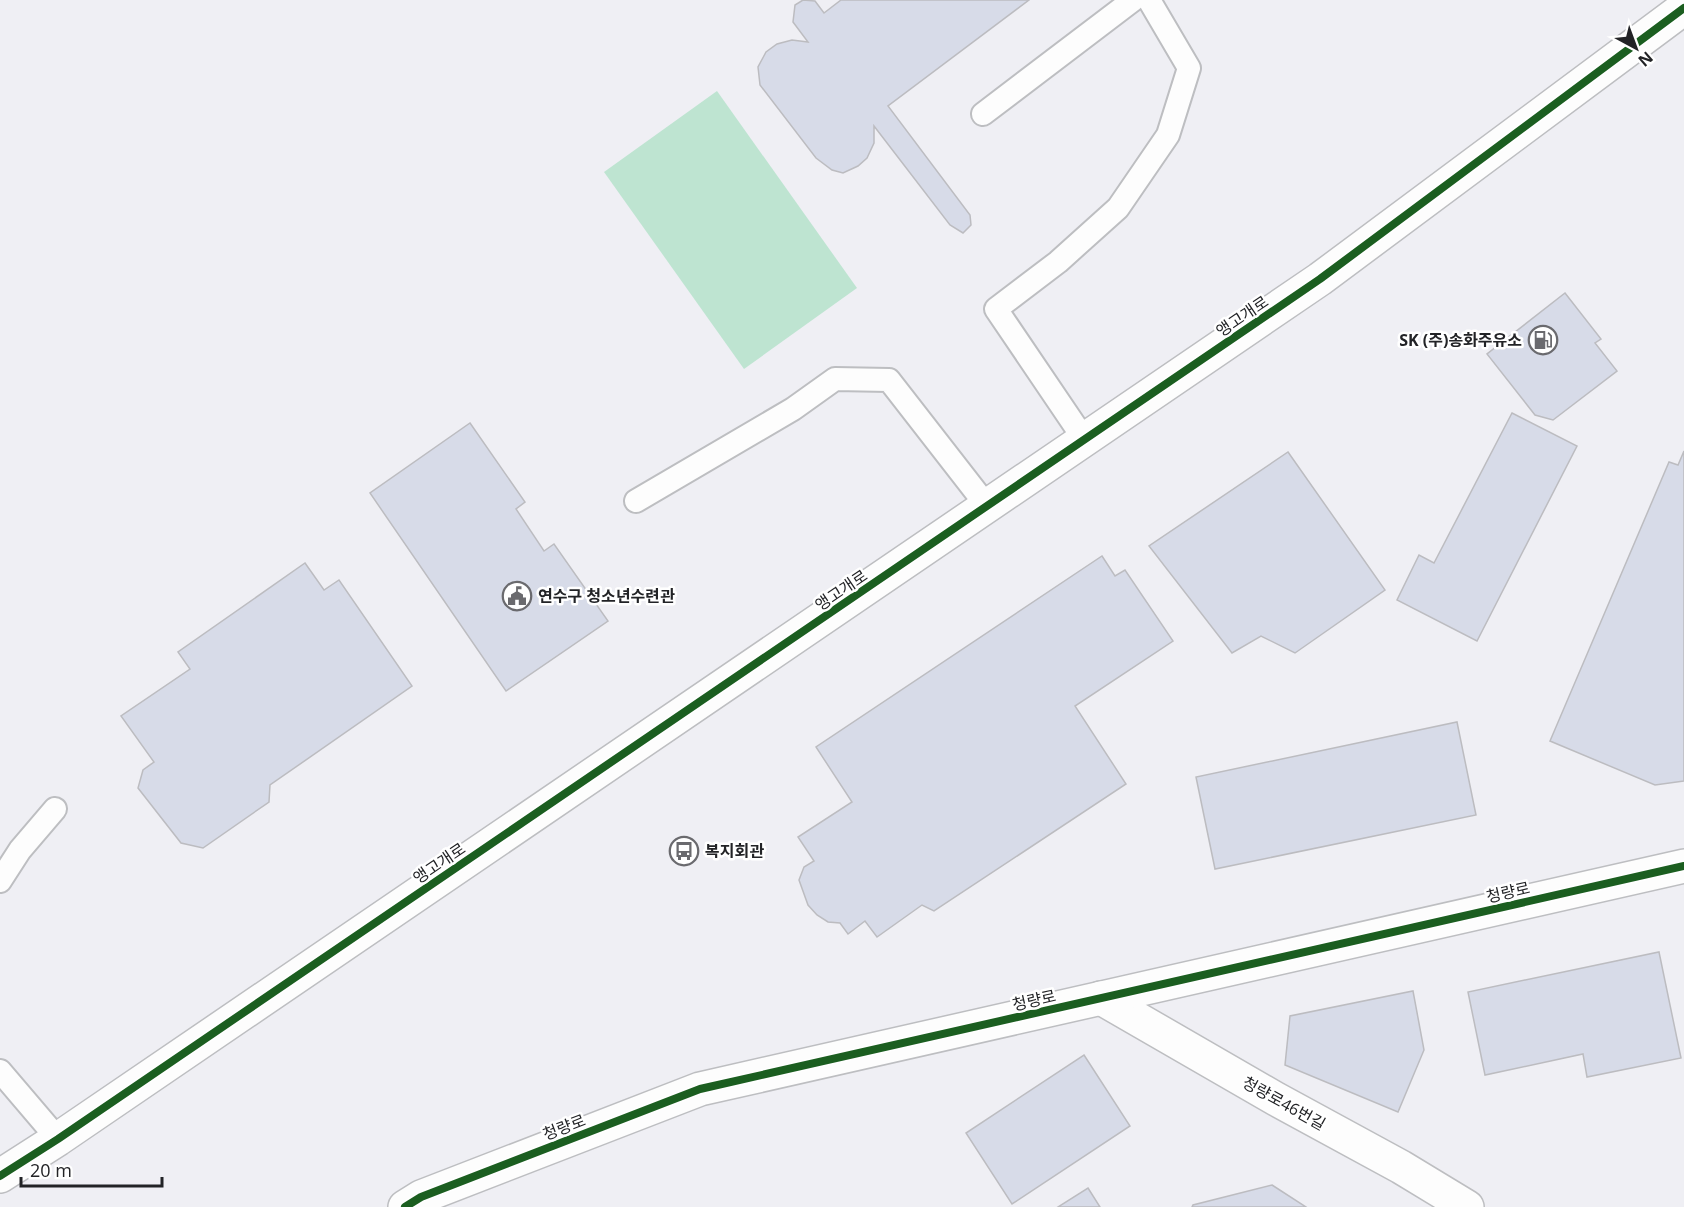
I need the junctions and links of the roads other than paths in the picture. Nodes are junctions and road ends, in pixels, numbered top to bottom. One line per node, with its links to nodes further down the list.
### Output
1 (1133, 0): 4 (lane)
2 (1149, 0): 5 (lane)
3 (1684, 8): 5 (street, 앵고개로)
4 (983, 114)
5 (1084, 439): 7 (street, 앵고개로)
6 (636, 501): 7 (lane)
7 (987, 506): 13 (street, 앵고개로)
8 (55, 809): 10 (lane)
9 (1684, 866): 11 (street, 청량로)
10 (0, 881)
11 (1101, 998): 15 (street, 청량로); 16 (street, 청량로46번길)
12 (0, 1071): 13 (lane)
13 (58, 1138): 14 (street, 앵고개로)
14 (0, 1176)
15 (405, 1207)
16 (1467, 1207)

